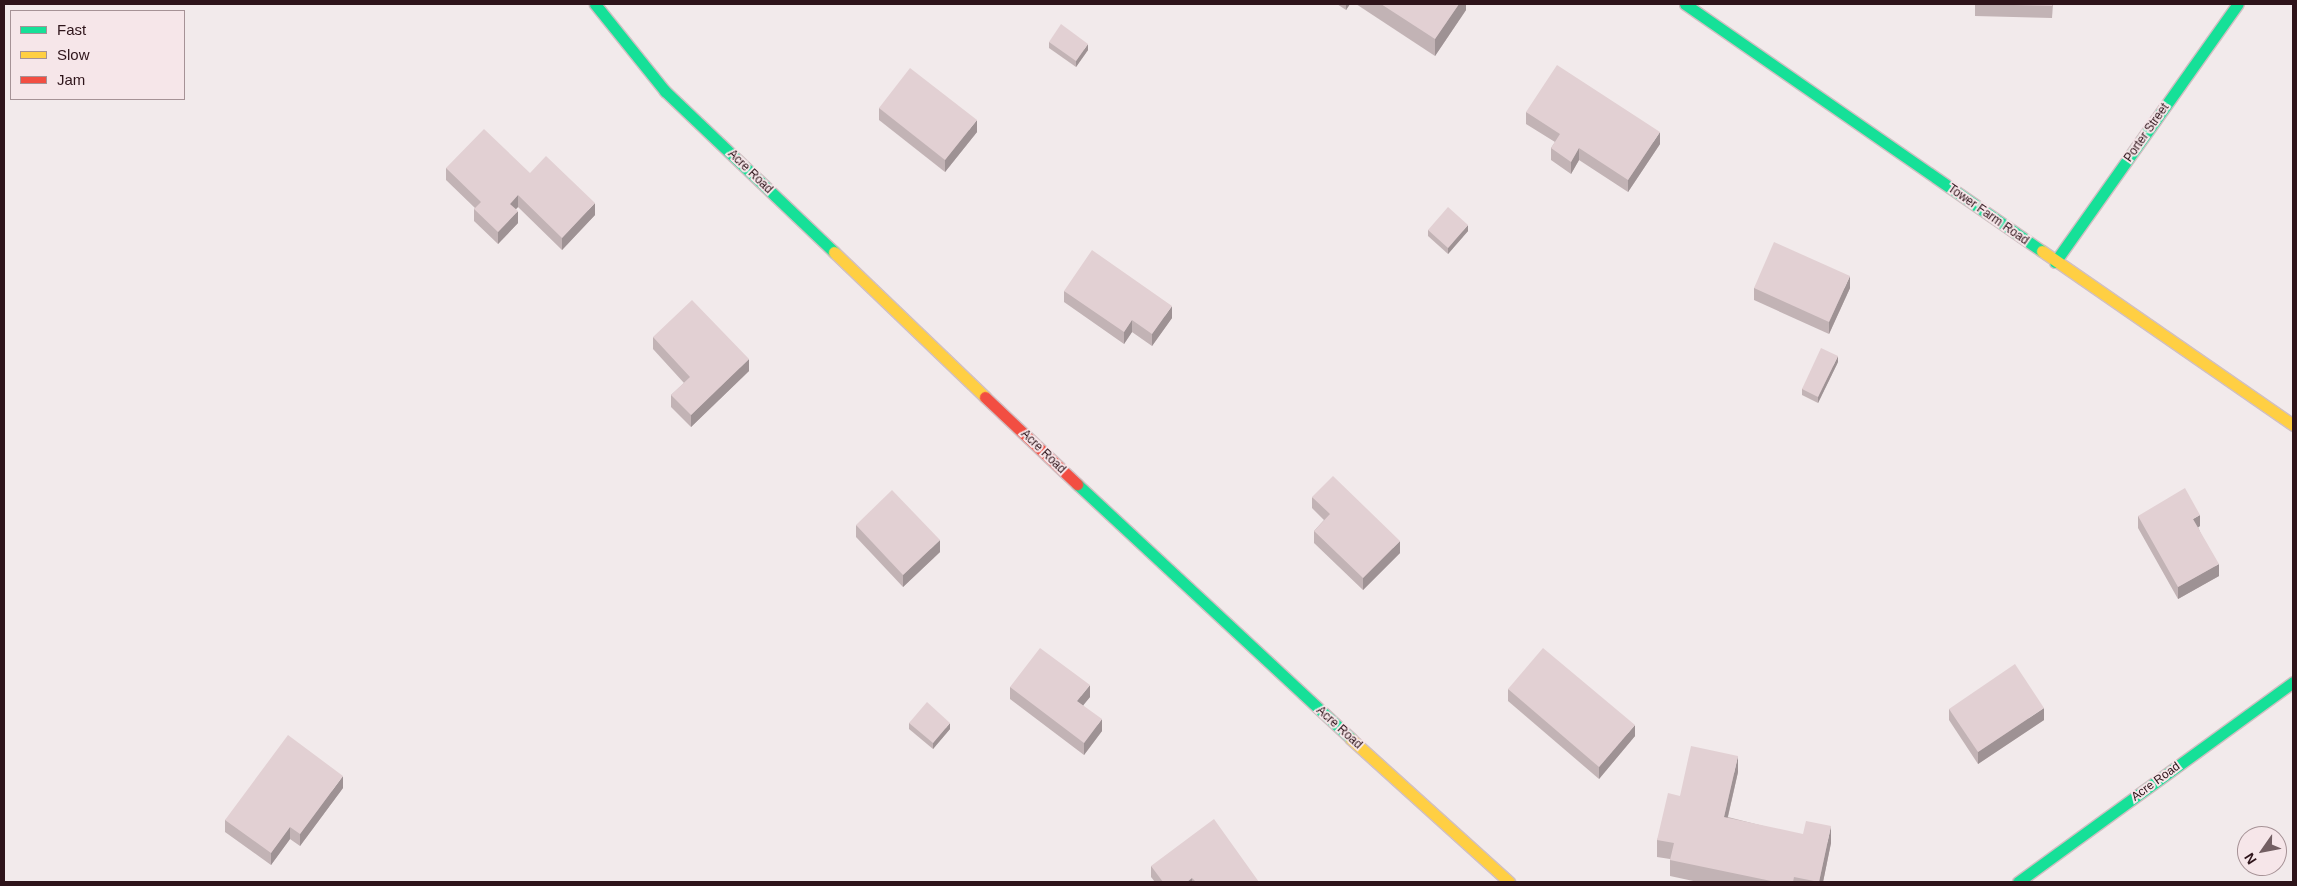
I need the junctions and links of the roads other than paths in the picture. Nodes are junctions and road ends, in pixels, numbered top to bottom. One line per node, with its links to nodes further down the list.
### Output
1 (595, 4): 7 (street, Acre Road)
2 (1685, 4): 4 (street, Tower Farm Road)
3 (2238, 4): 4 (street, Porter Street)
4 (2055, 262): 5 (street, Tower Farm Road)
5 (2293, 425)
6 (2293, 682): 8 (street, Acre Road)
7 (1509, 882)
8 (2018, 882)

